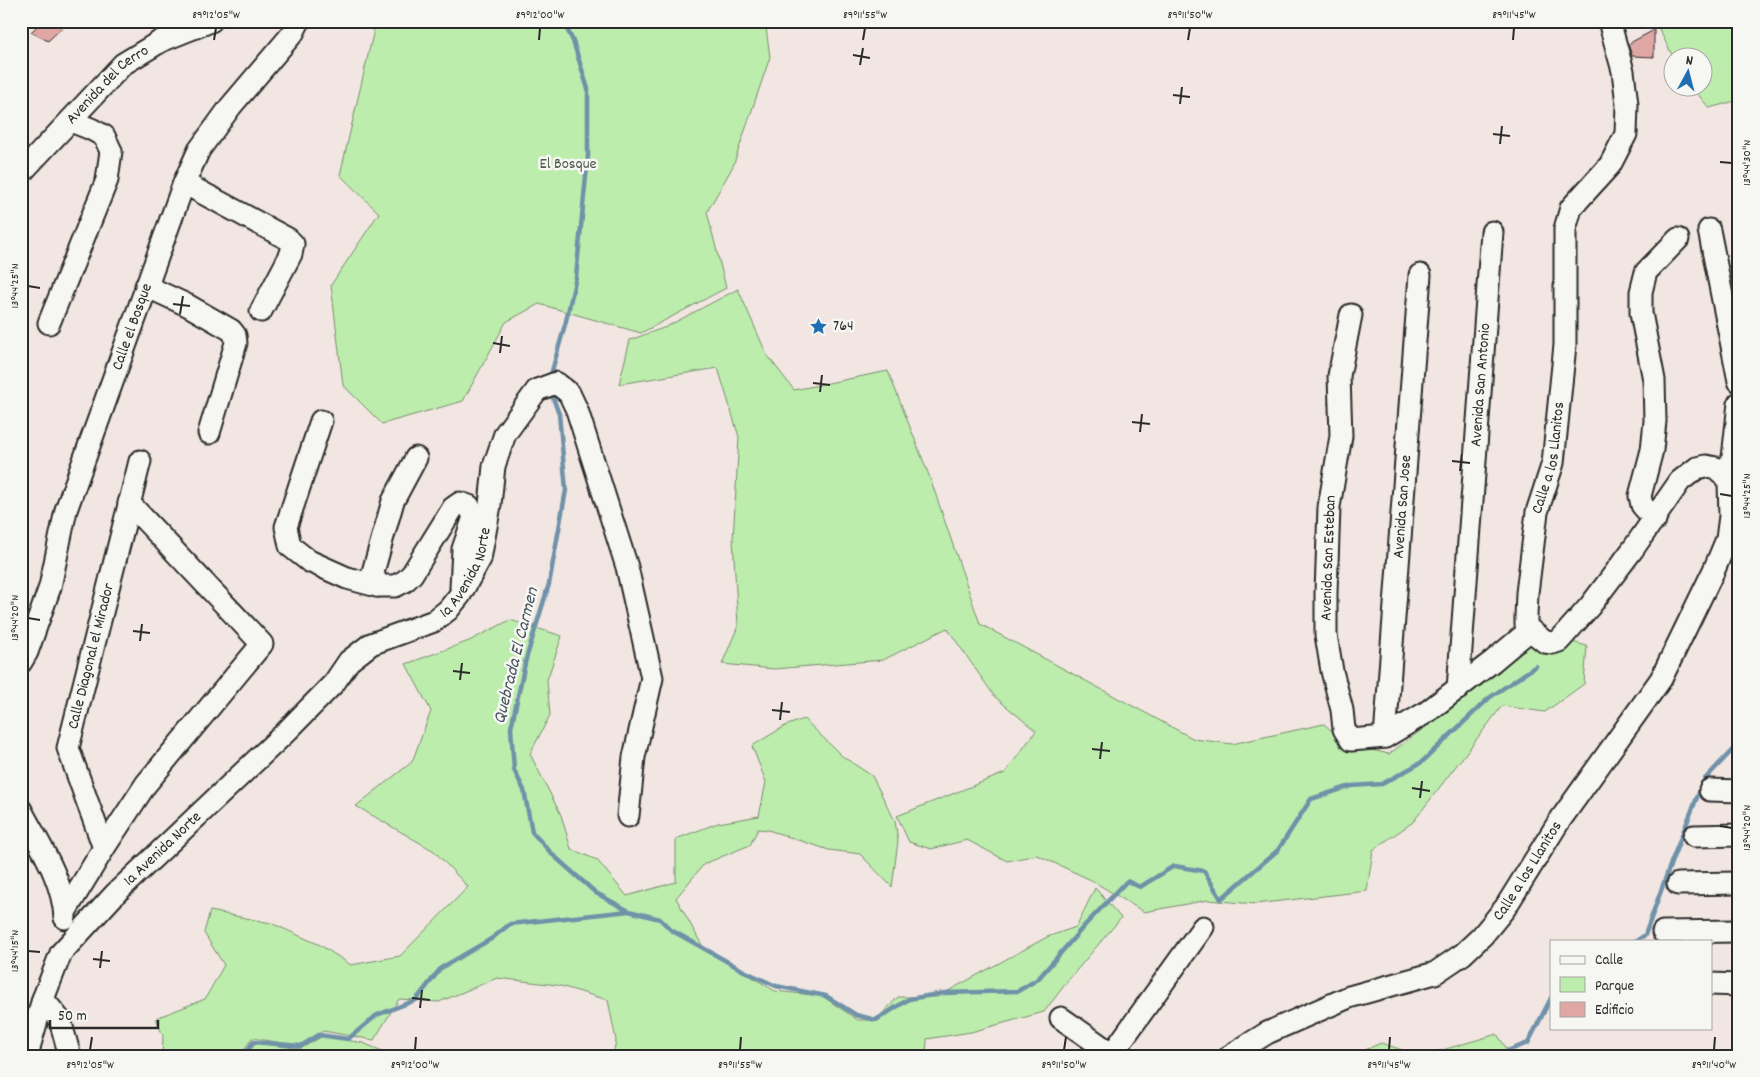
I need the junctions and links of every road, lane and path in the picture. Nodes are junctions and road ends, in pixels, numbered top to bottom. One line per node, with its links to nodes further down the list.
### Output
1 (211, 21): 4 (street, Avenida del Cerro)
2 (299, 21): 6 (street, Calle el Bosque)
3 (1609, 21): 26 (street, Calle a los Llanitos)
4 (71, 122): 5 (street, Avenida del Cerro); 14 (street)
5 (21, 173)
6 (184, 183): 11 (street, Calle el Bosque); 12 (street)
7 (1709, 230): 15 (street)
8 (1492, 232): 28 (street, Avenida San Antonio)
9 (1678, 238): 23 (street)
10 (1420, 275): 29 (street, Avenida San Jose)
11 (146, 286): 18 (street); 27 (street, Calle el Bosque)
12 (261, 311)
13 (1351, 314): 29 (street, Avenida San Esteban)
14 (49, 323)
15 (1739, 381)
16 (1739, 403): 21 (street)
17 (321, 421): 24 (street)
18 (209, 433)
19 (416, 458): 24 (street)
20 (140, 461): 22 (street, Calle Diagonal el Mirador)
21 (1724, 475): 23 (street); 51 (street, Calle a los Llanitos)
22 (130, 503): 36 (street, Calle Diagonal el Mirador); 36 (street)
23 (1655, 520): 26 (street)
24 (376, 586): 25 (street)
25 (460, 596): 33 (street, 1a Avenida Norte); 43 (street, 1a Avenida Norte)
26 (1530, 630): 28 (street)
27 (21, 662)
28 (1458, 689): 29 (street)
29 (1384, 737)
30 (1710, 790): 31 (street)
31 (1739, 791)
32 (21, 810): 39 (street)
33 (628, 816)
34 (1694, 836): 35 (street)
35 (1739, 836)
36 (104, 848): 39 (street)
37 (1739, 883): 38 (street)
38 (1678, 884)
39 (65, 912): 43 (street)
40 (1202, 927): 49 (street)
41 (1739, 931): 42 (street)
42 (1663, 932)
43 (61, 953): 46 (street, 1a Avenida Norte)
44 (1712, 984): 45 (street)
45 (1739, 985)
46 (43, 999): 48 (street, 1a Avenida Norte); 50 (street)
47 (1061, 1018): 49 (street)
48 (26, 1048)
49 (1113, 1055)
50 (70, 1056)
51 (1230, 1056)

